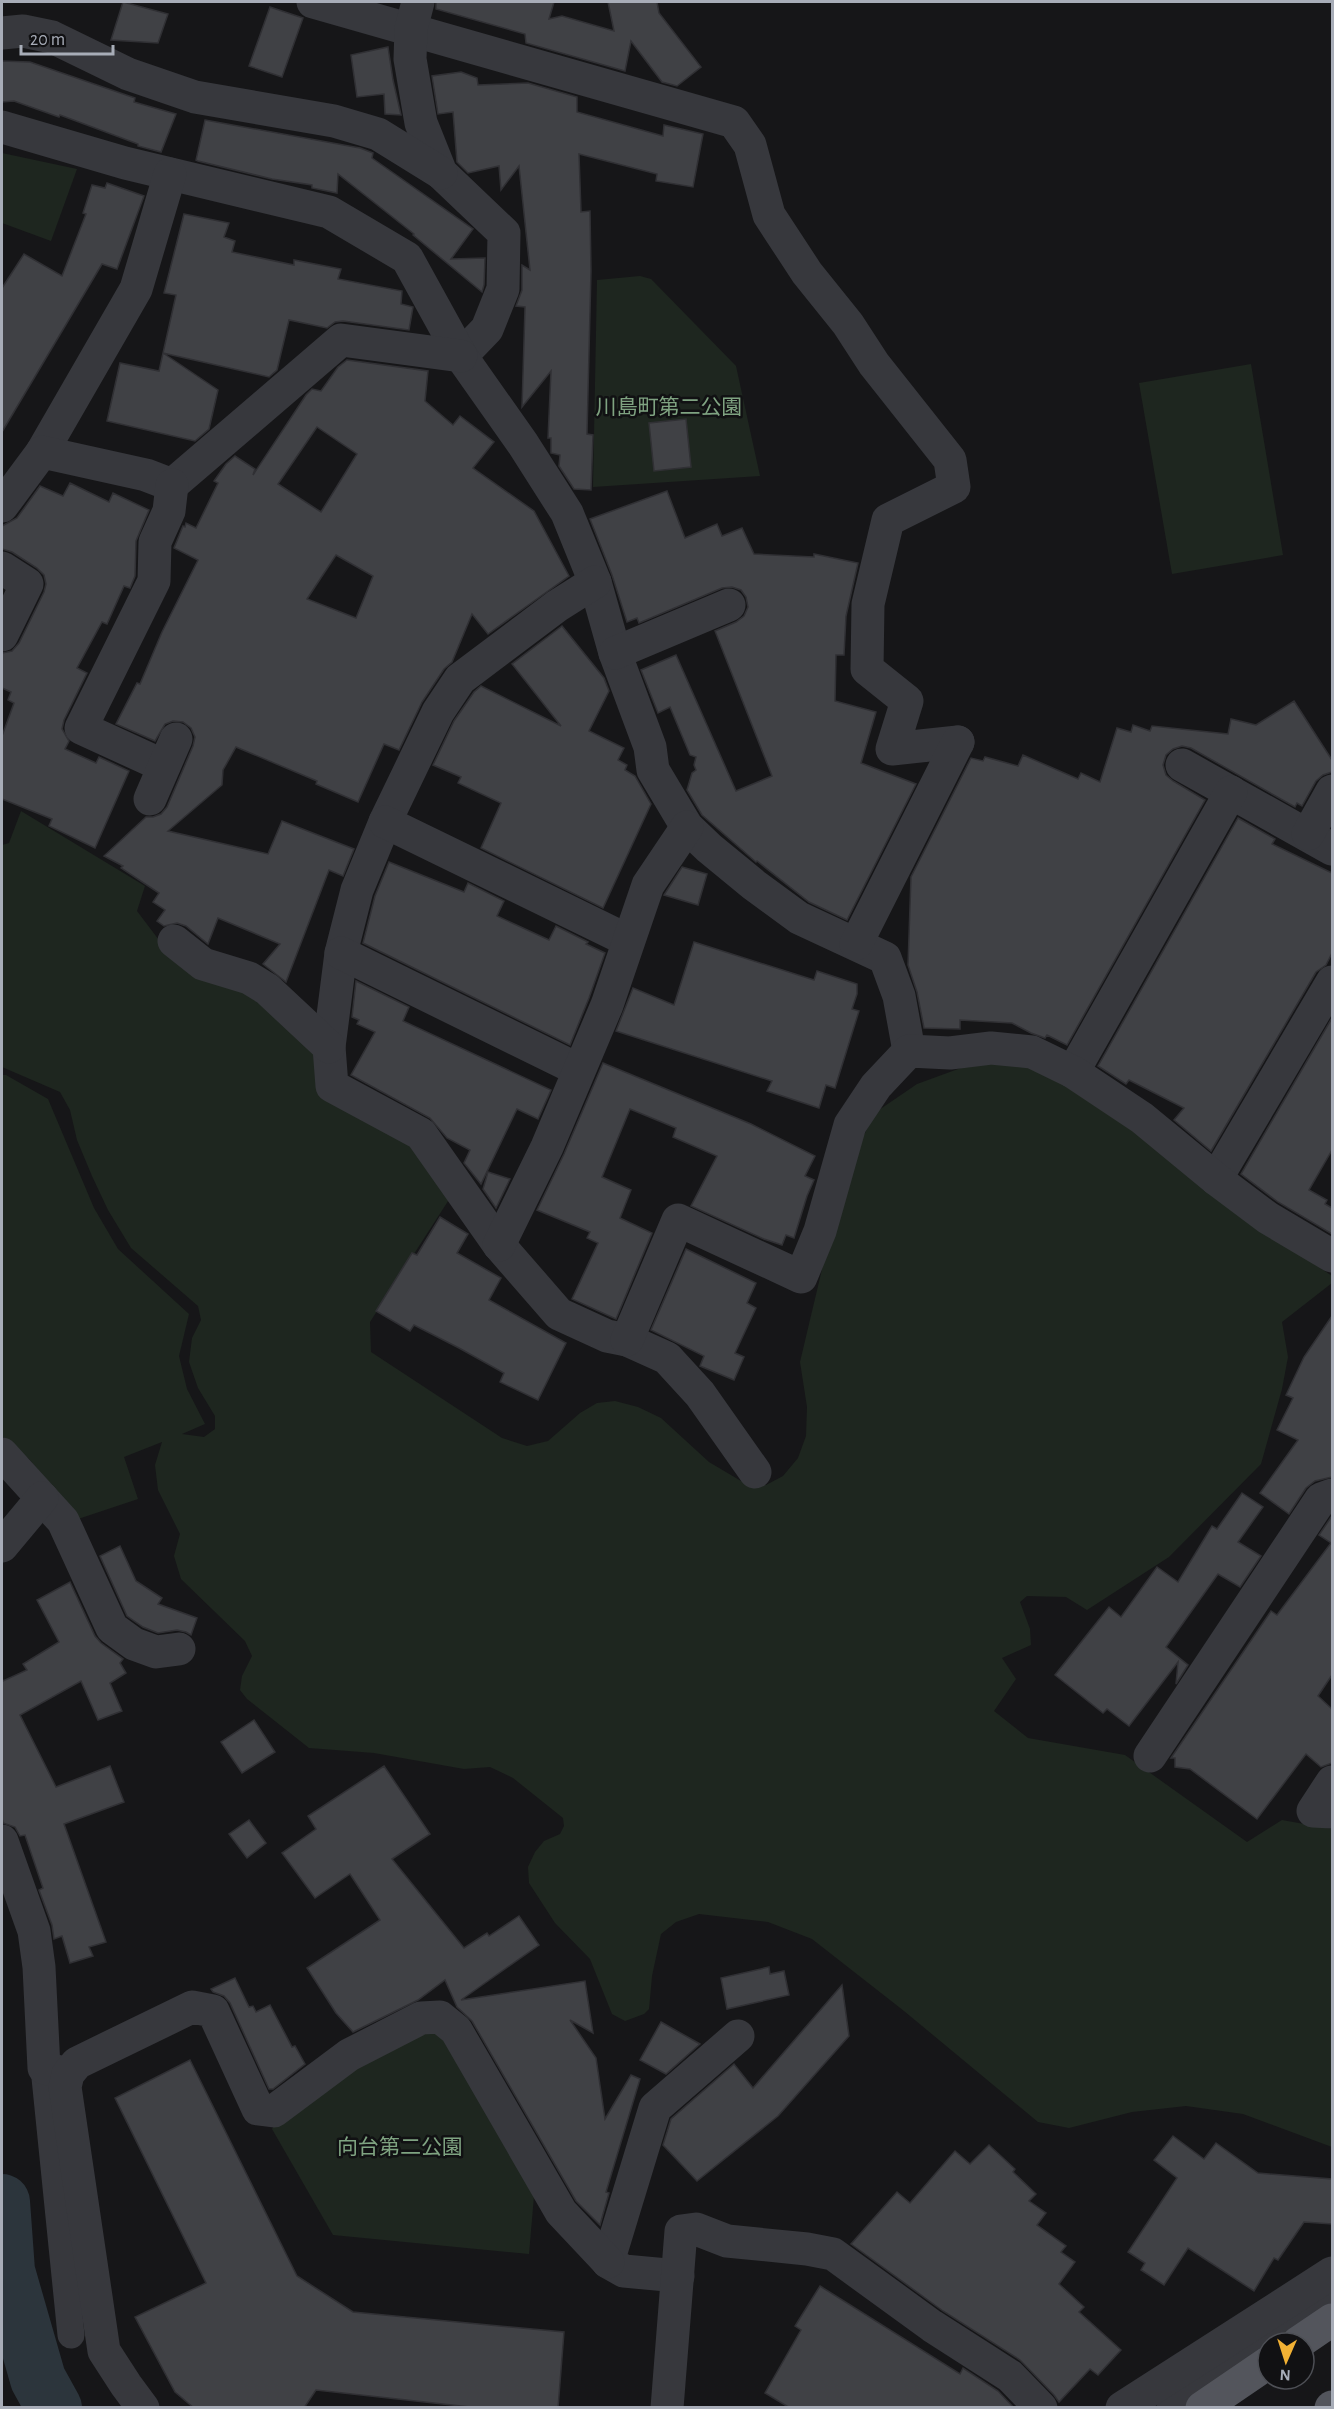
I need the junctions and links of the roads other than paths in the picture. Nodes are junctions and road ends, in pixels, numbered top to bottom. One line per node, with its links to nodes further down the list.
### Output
1 (313, 2): 2 (street)
2 (414, 16): 5 (street); 25 (street)
3 (2, 33): 5 (street)
4 (2, 127): 6 (street)
5 (441, 173): 7 (street)
6 (170, 174): 7 (street); 8 (street)
7 (461, 356): 9 (street); 12 (street)
8 (42, 452): 9 (street); 10 (street)
9 (172, 485): 19 (street)
10 (2, 506)
11 (2, 568): 14 (street)
12 (595, 582): 15 (street); 20 (street)
13 (729, 605): 15 (street)
14 (2, 635)
15 (615, 653): 21 (street)
16 (1182, 765): 18 (street)
17 (1332, 791): 22 (street)
18 (1231, 792): 22 (street); 31 (street)
19 (150, 800)
20 (385, 822): 23 (street); 26 (street)
21 (687, 827): 23 (street); 25 (street)
22 (1320, 841)
23 (627, 940): 30 (street)
24 (174, 941): 28 (street)
25 (856, 944): 29 (street)
26 (341, 953): 28 (street); 30 (street)
27 (1332, 982): 32 (street)
28 (329, 1047): 33 (street)
29 (909, 1051): 31 (street); 35 (street)
30 (579, 1071): 33 (street)
31 (1073, 1072): 32 (street)
32 (1216, 1179): 34 (street)
33 (499, 1245): 35 (street)
34 (1332, 1256)
35 (627, 1340): 37 (street)
36 (2, 1454): 39 (street)
37 (755, 1472)
38 (1332, 1495): 42 (street)
39 (42, 1498): 40 (street); 41 (street)
40 (2, 1546)
41 (179, 1649)
42 (1150, 1756)
43 (1332, 1782): 44 (street)
44 (1332, 1812)
45 (2, 1841): 47 (street)
46 (738, 2036): 48 (street)
47 (56, 2071): 48 (street); 54 (street); 56 (street)
48 (608, 2262): 50 (street)
49 (1332, 2273): 59 (street)
50 (678, 2276): 57 (street); 58 (street)
51 (1332, 2300): 60 (street)
52 (1332, 2320): 53 (main road)
53 (1316, 2331)
54 (71, 2335)
55 (1256, 2371): 61 (main road)
56 (143, 2408)
57 (667, 2408)
58 (1041, 2408)
59 (1122, 2408)
60 (1170, 2408)
61 (1202, 2408)

